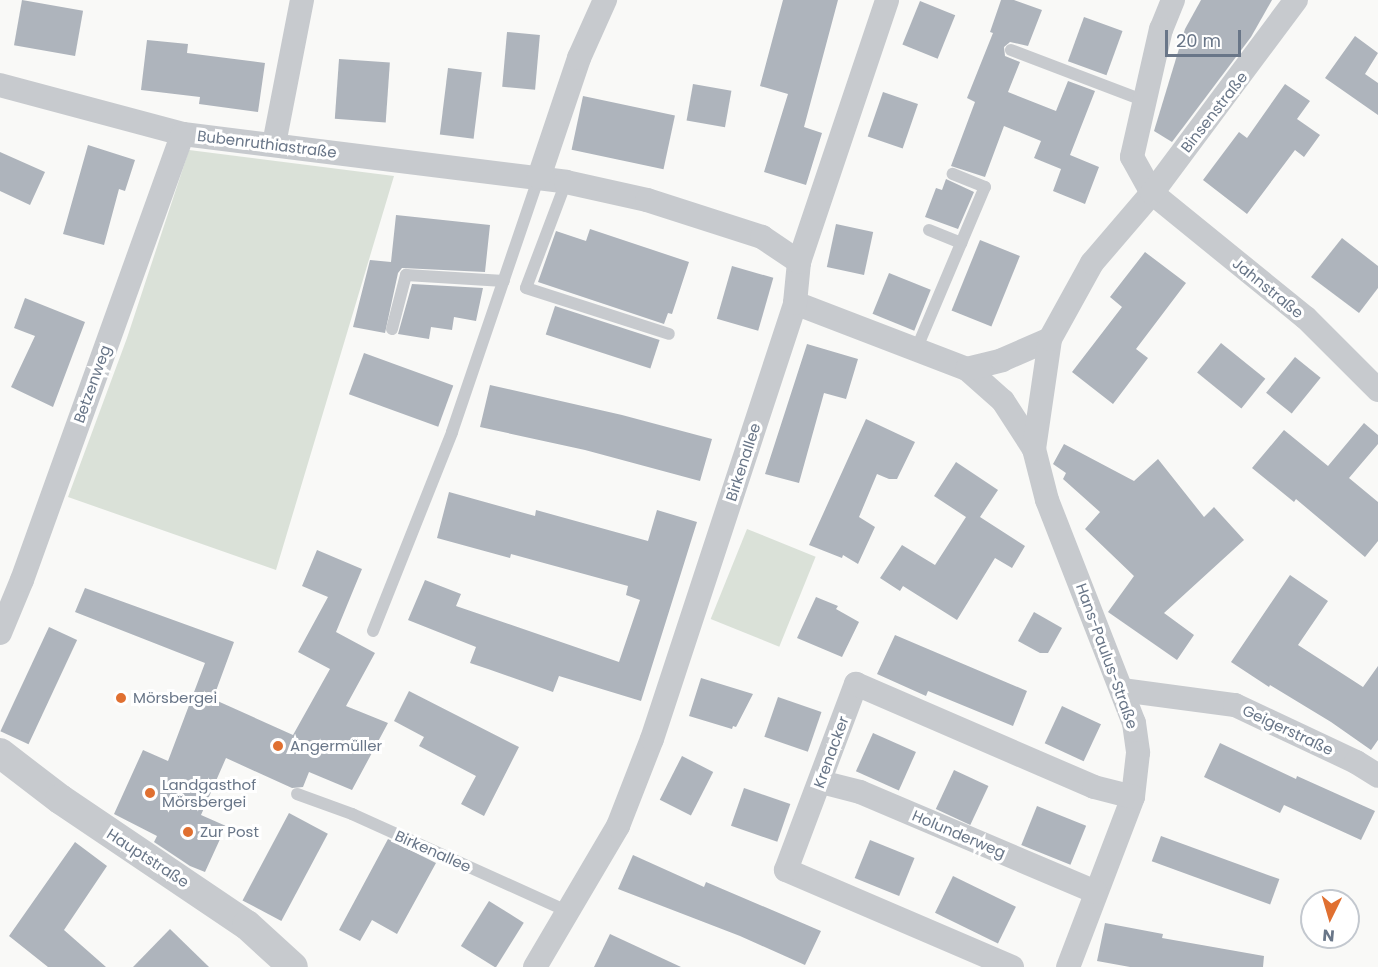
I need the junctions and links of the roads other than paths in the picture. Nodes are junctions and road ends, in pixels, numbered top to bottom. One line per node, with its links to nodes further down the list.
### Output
1 (302, 0): 10 (street)
2 (606, 0): 12 (street)
3 (886, 0): 17 (street, Birkenallee)
4 (1173, 0): 8 (street)
5 (1296, 0): 14 (street, Binsenstraße)
6 (1011, 50): 8 (lane)
7 (0, 85): 9 (street, Bubenruthiastraße)
8 (1144, 101): 14 (street)
9 (183, 134): 10 (street, Bubenruthiastraße); 28 (street, Betzenweg)
10 (274, 144): 12 (street, Bubenruthiastraße)
11 (952, 174): 16 (lane)
12 (539, 177): 13 (street, Bubenruthiastraße); 18 (lane)
13 (567, 182): 17 (street, Bubenruthiastraße); 21 (lane)
14 (1152, 193): 22 (street, Binsenstraße); 25 (street, Jahnstraße)
15 (929, 231): 16 (lane)
16 (962, 243): 23 (lane)
17 (798, 262): 19 (street, Birkenallee)
18 (504, 281): 20 (lane); 27 (lane)
19 (795, 303): 23 (street); 36 (street, Birkenallee)
20 (392, 329)
21 (669, 334)
22 (1050, 339): 24 (street); 26 (street, Binsenstraße)
23 (916, 350): 24 (street)
24 (967, 369): 26 (street)
25 (1378, 390)
26 (1034, 448): 29 (street, Hans-Paulus-Straße)
27 (373, 631)
28 (0, 633)
29 (1122, 690): 31 (street, Geigerstraße); 34 (street, Hans-Paulus-Straße)
30 (0, 753): 37 (street, Hauptstraße)
31 (1378, 776)
32 (820, 782): 34 (street, Krenacker); 35 (street, Holunderweg); 39 (street, Krenacker)
33 (297, 794): 36 (lane, Birkenallee)
34 (1133, 797): 35 (street, Hans-Paulus-Straße)
35 (1096, 892): 40 (street, Hans-Paulus-Straße)
36 (568, 912): 38 (street, Birkenallee)
37 (293, 967)
38 (535, 967)
39 (1012, 967)
40 (1068, 967)

